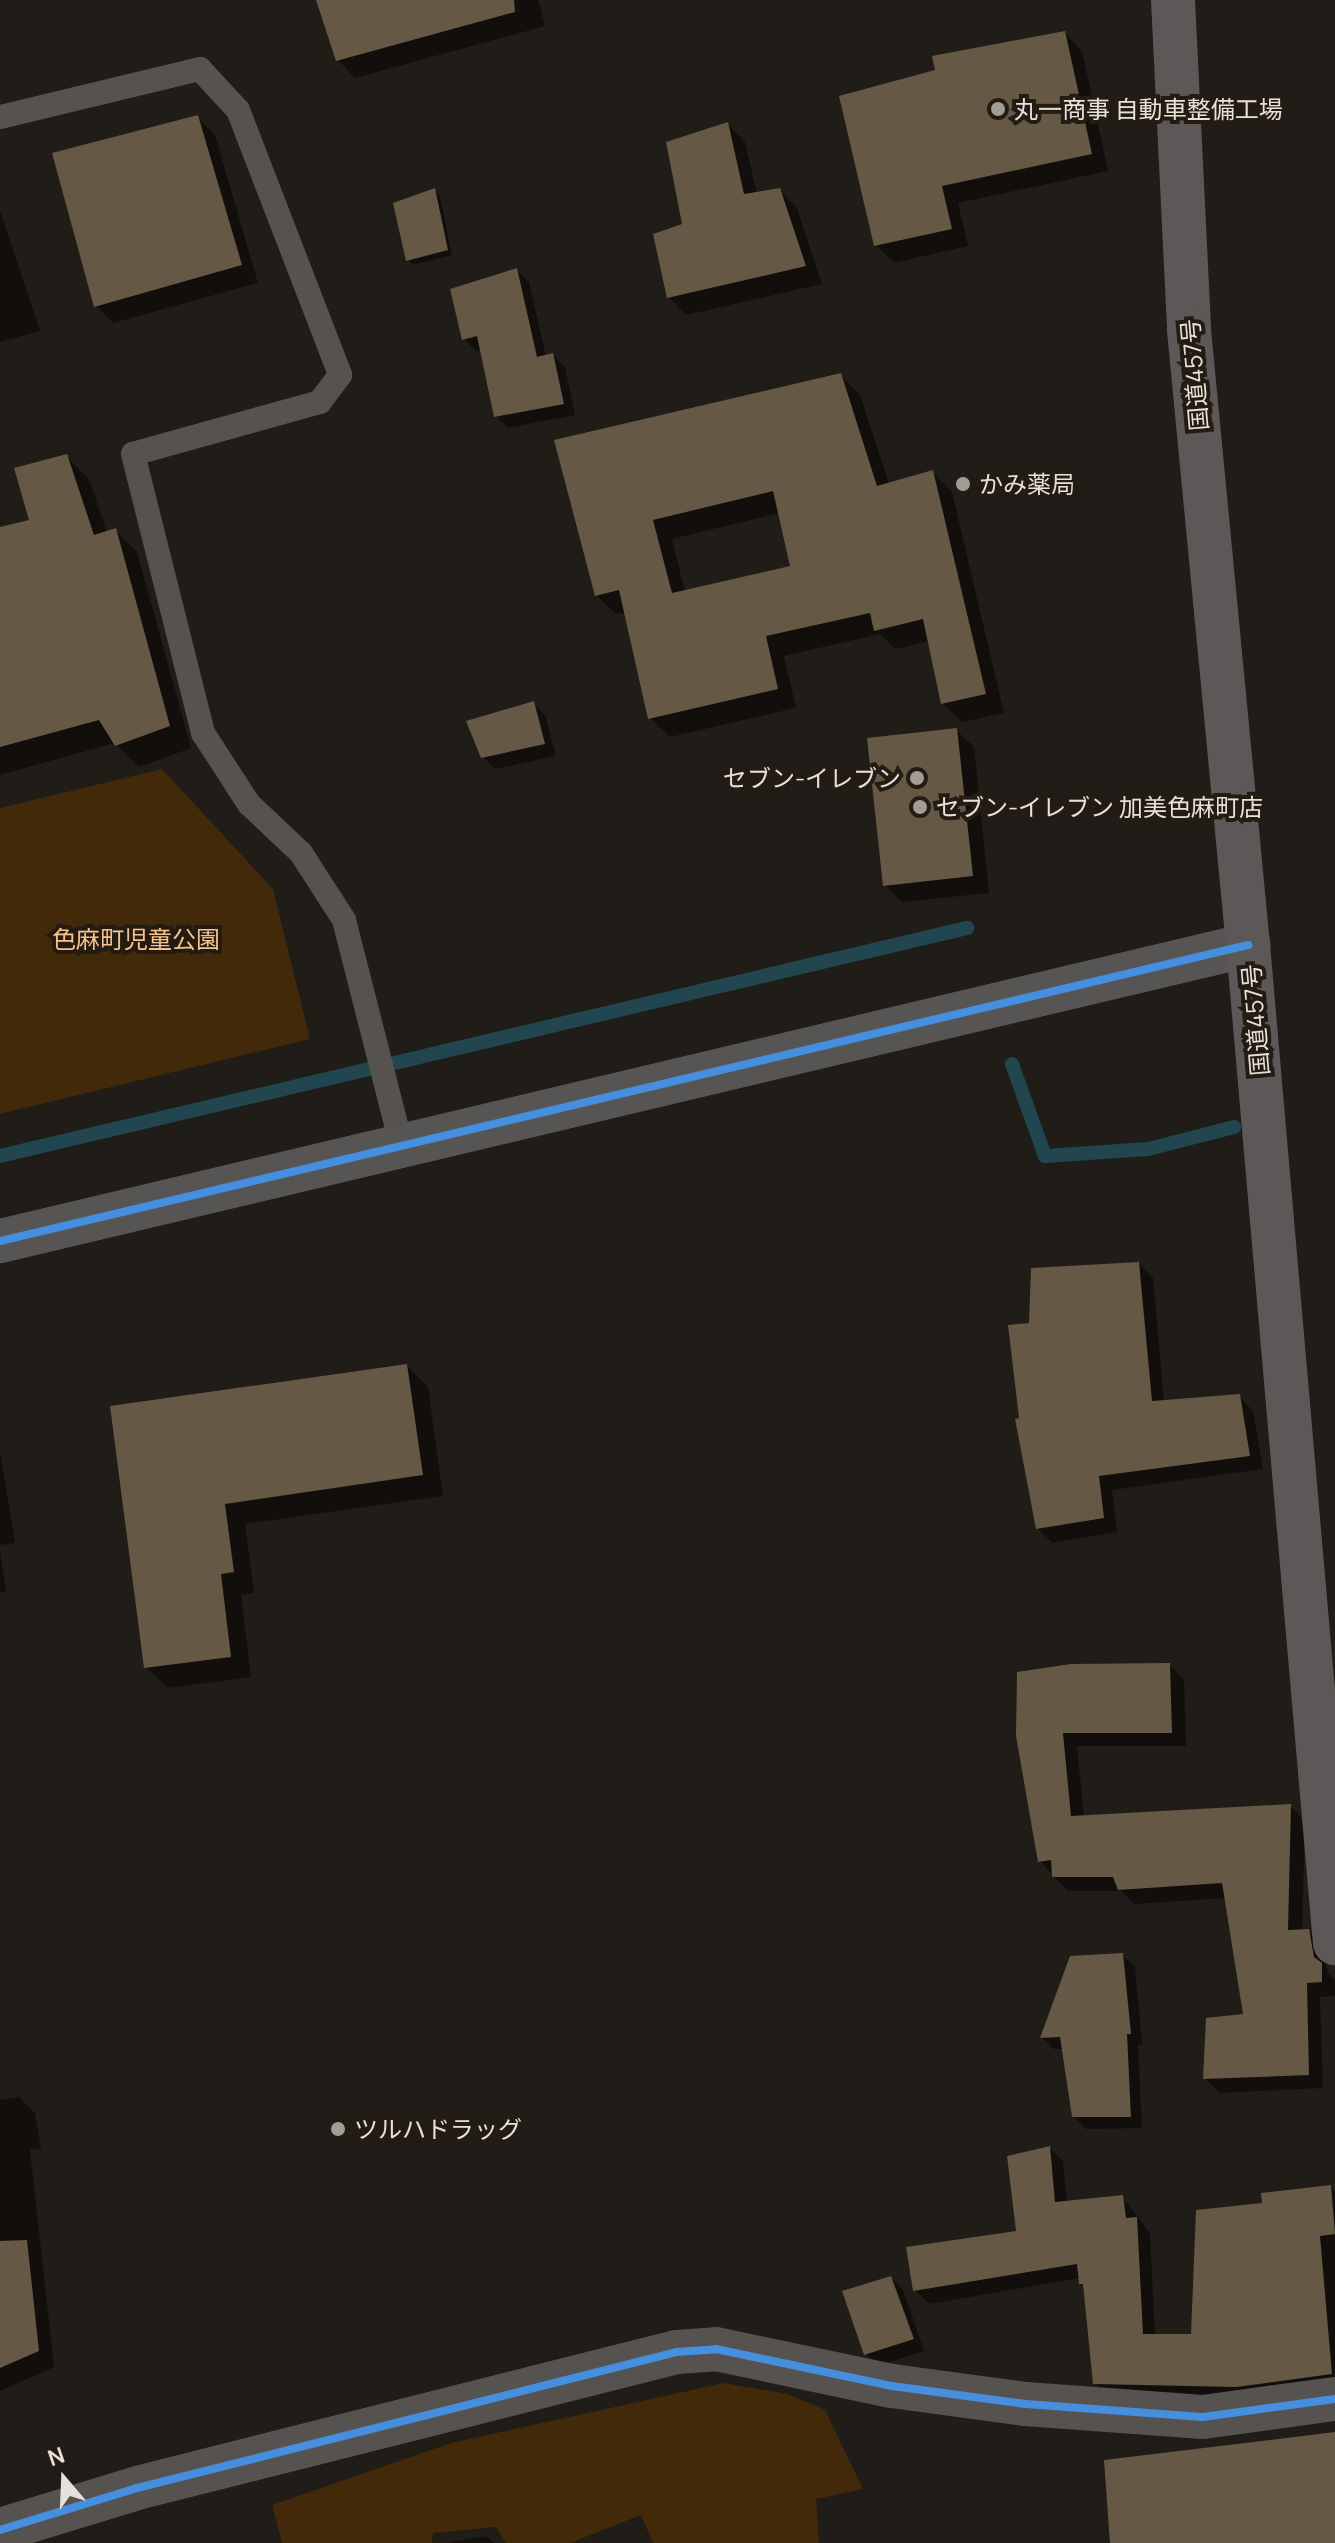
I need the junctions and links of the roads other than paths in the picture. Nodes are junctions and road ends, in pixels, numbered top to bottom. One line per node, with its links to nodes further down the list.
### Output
1 (1173, 0): 3 (highway, 国道457号)
2 (0, 117): 4 (lane)
3 (1248, 945): 4 (street); 6 (highway, 国道457号)
4 (402, 1147): 5 (street)
5 (0, 1241)
6 (1335, 1943)
7 (1335, 2399): 8 (street)
8 (0, 2530)

